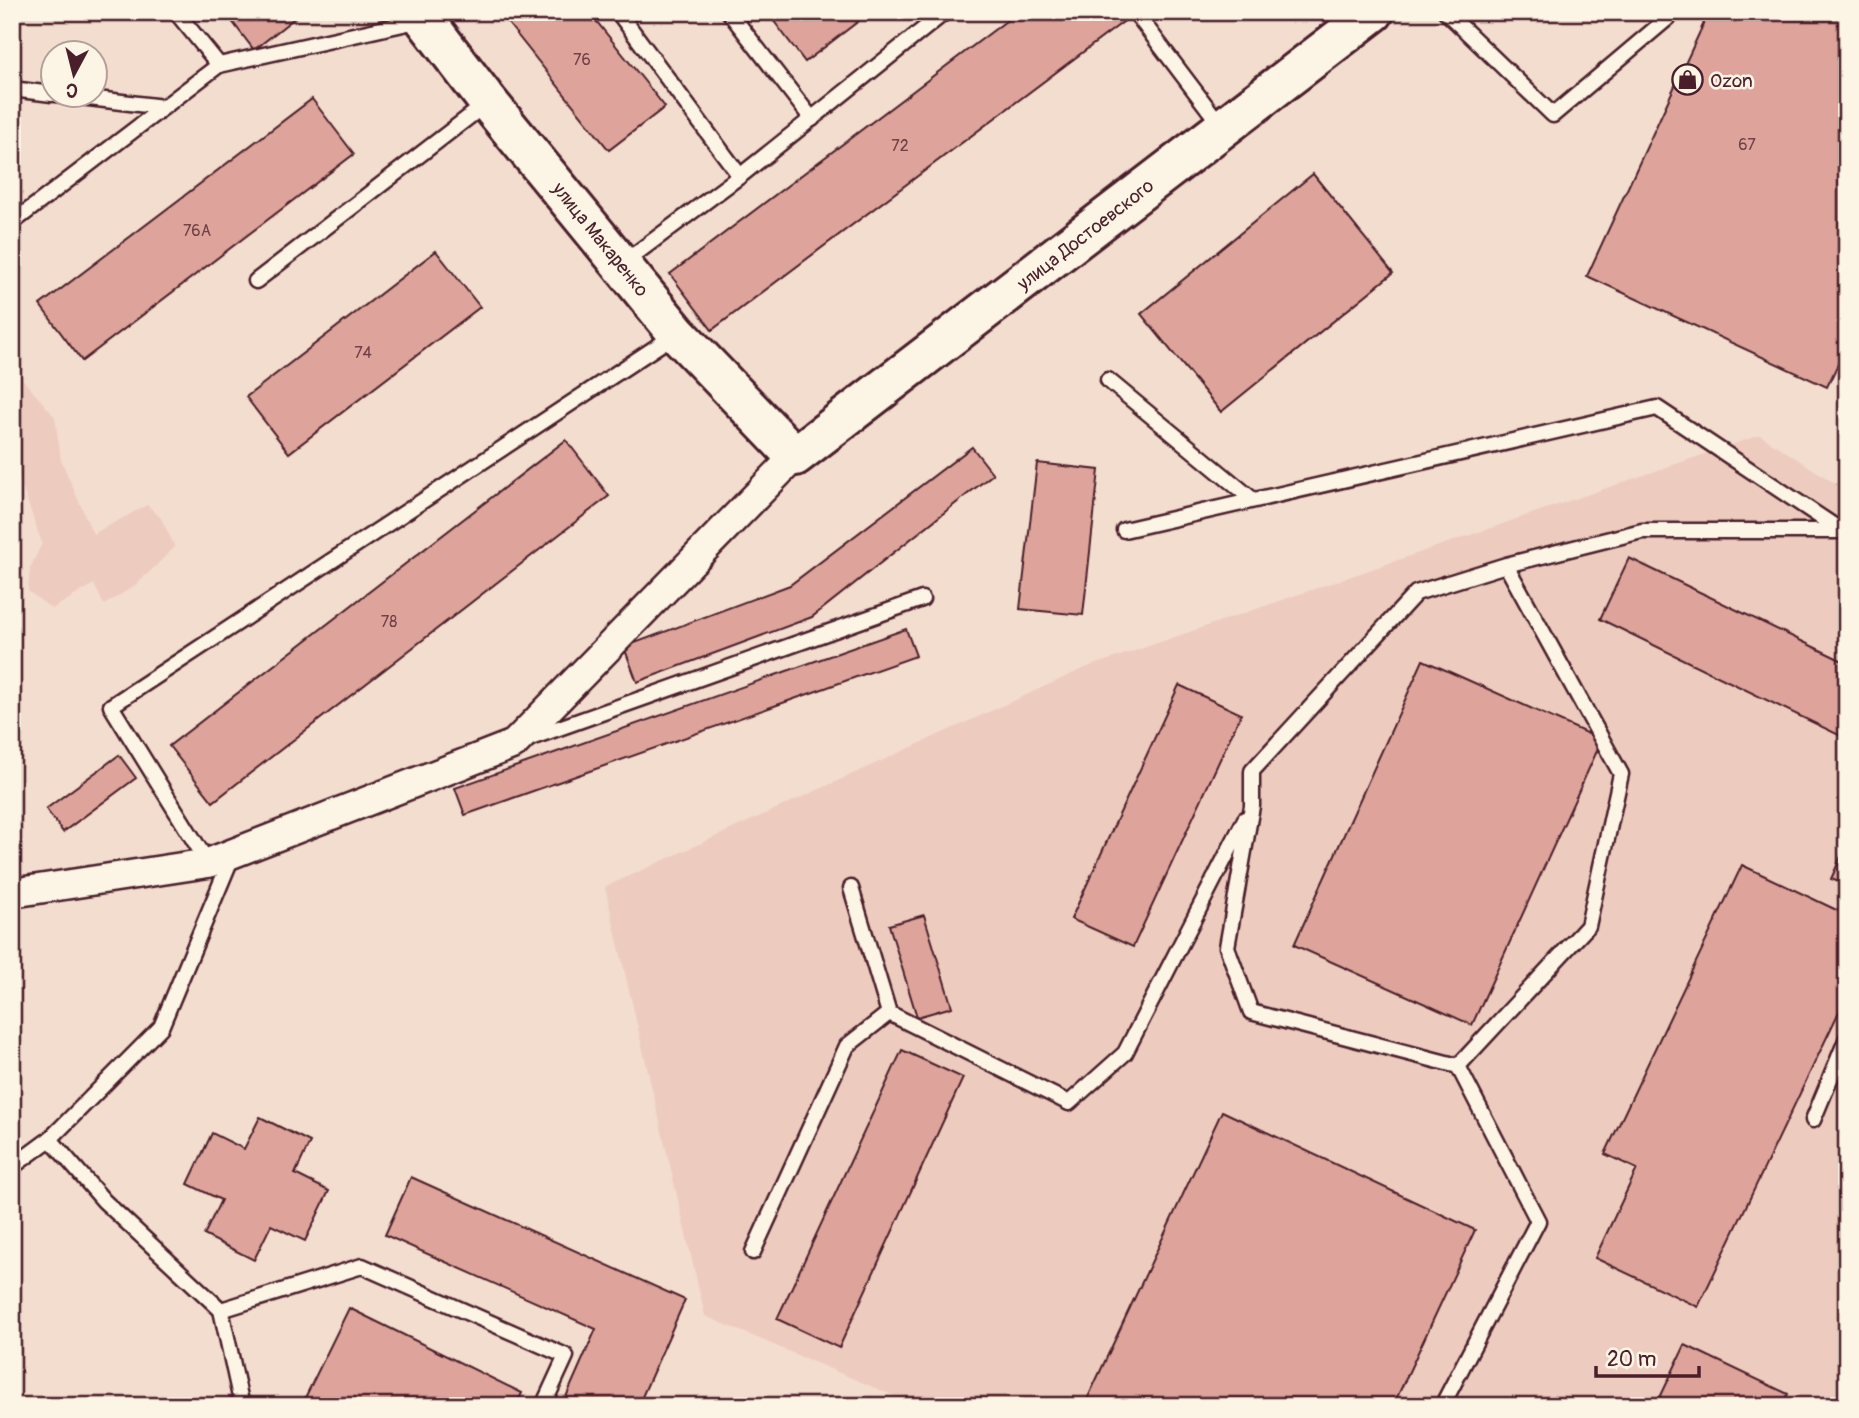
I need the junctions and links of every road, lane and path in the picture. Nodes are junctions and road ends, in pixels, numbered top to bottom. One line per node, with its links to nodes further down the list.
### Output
1 (176, 12): 10 (lane)
2 (618, 12): 18 (lane)
3 (729, 12): 16 (lane)
4 (945, 12): 16 (lane)
5 (1135, 12): 17 (lane)
6 (1374, 12): 17 (street, улица Достоевского)
7 (1446, 12): 8 (lane)
8 (1675, 12)
9 (421, 16): 10 (lane); 14 (street, улица Макаренко)
10 (219, 65): 15 (lane)
11 (12, 89): 12 (lane)
12 (38, 92)
13 (108, 100): 15 (lane)
14 (488, 102): 20 (street, улица Макаренко); 21 (lane)
15 (163, 107): 19 (lane)
16 (812, 119): 18 (lane)
17 (1223, 128): 24 (street, улица Достоевского)
18 (740, 176): 20 (lane)
19 (12, 223)
20 (622, 264): 22 (street, улица Макаренко)
21 (256, 281)
22 (677, 333): 24 (street, улица Макаренко); 32 (lane)
23 (1108, 380): 25 (lane)
24 (795, 456): 30 (street)
25 (1254, 500): 26 (lane); 27 (lane)
26 (1124, 530)
27 (1844, 531): 28 (lane)
28 (1506, 565): 31 (lane); 37 (lane)
29 (922, 598): 30 (lane)
30 (514, 744): 32 (street)
31 (1252, 806): 35 (lane); 37 (lane)
32 (221, 858): 34 (street); 39 (lane)
33 (851, 888): 35 (lane)
34 (12, 893)
35 (889, 1013): 41 (lane)
36 (1847, 1038): 38 (lane)
37 (1458, 1066): 45 (lane)
38 (1813, 1121)
39 (50, 1139): 40 (lane); 42 (lane)
40 (12, 1167)
41 (753, 1252)
42 (221, 1310): 43 (lane); 44 (lane)
43 (242, 1406)
44 (543, 1406)
45 (1442, 1406)

